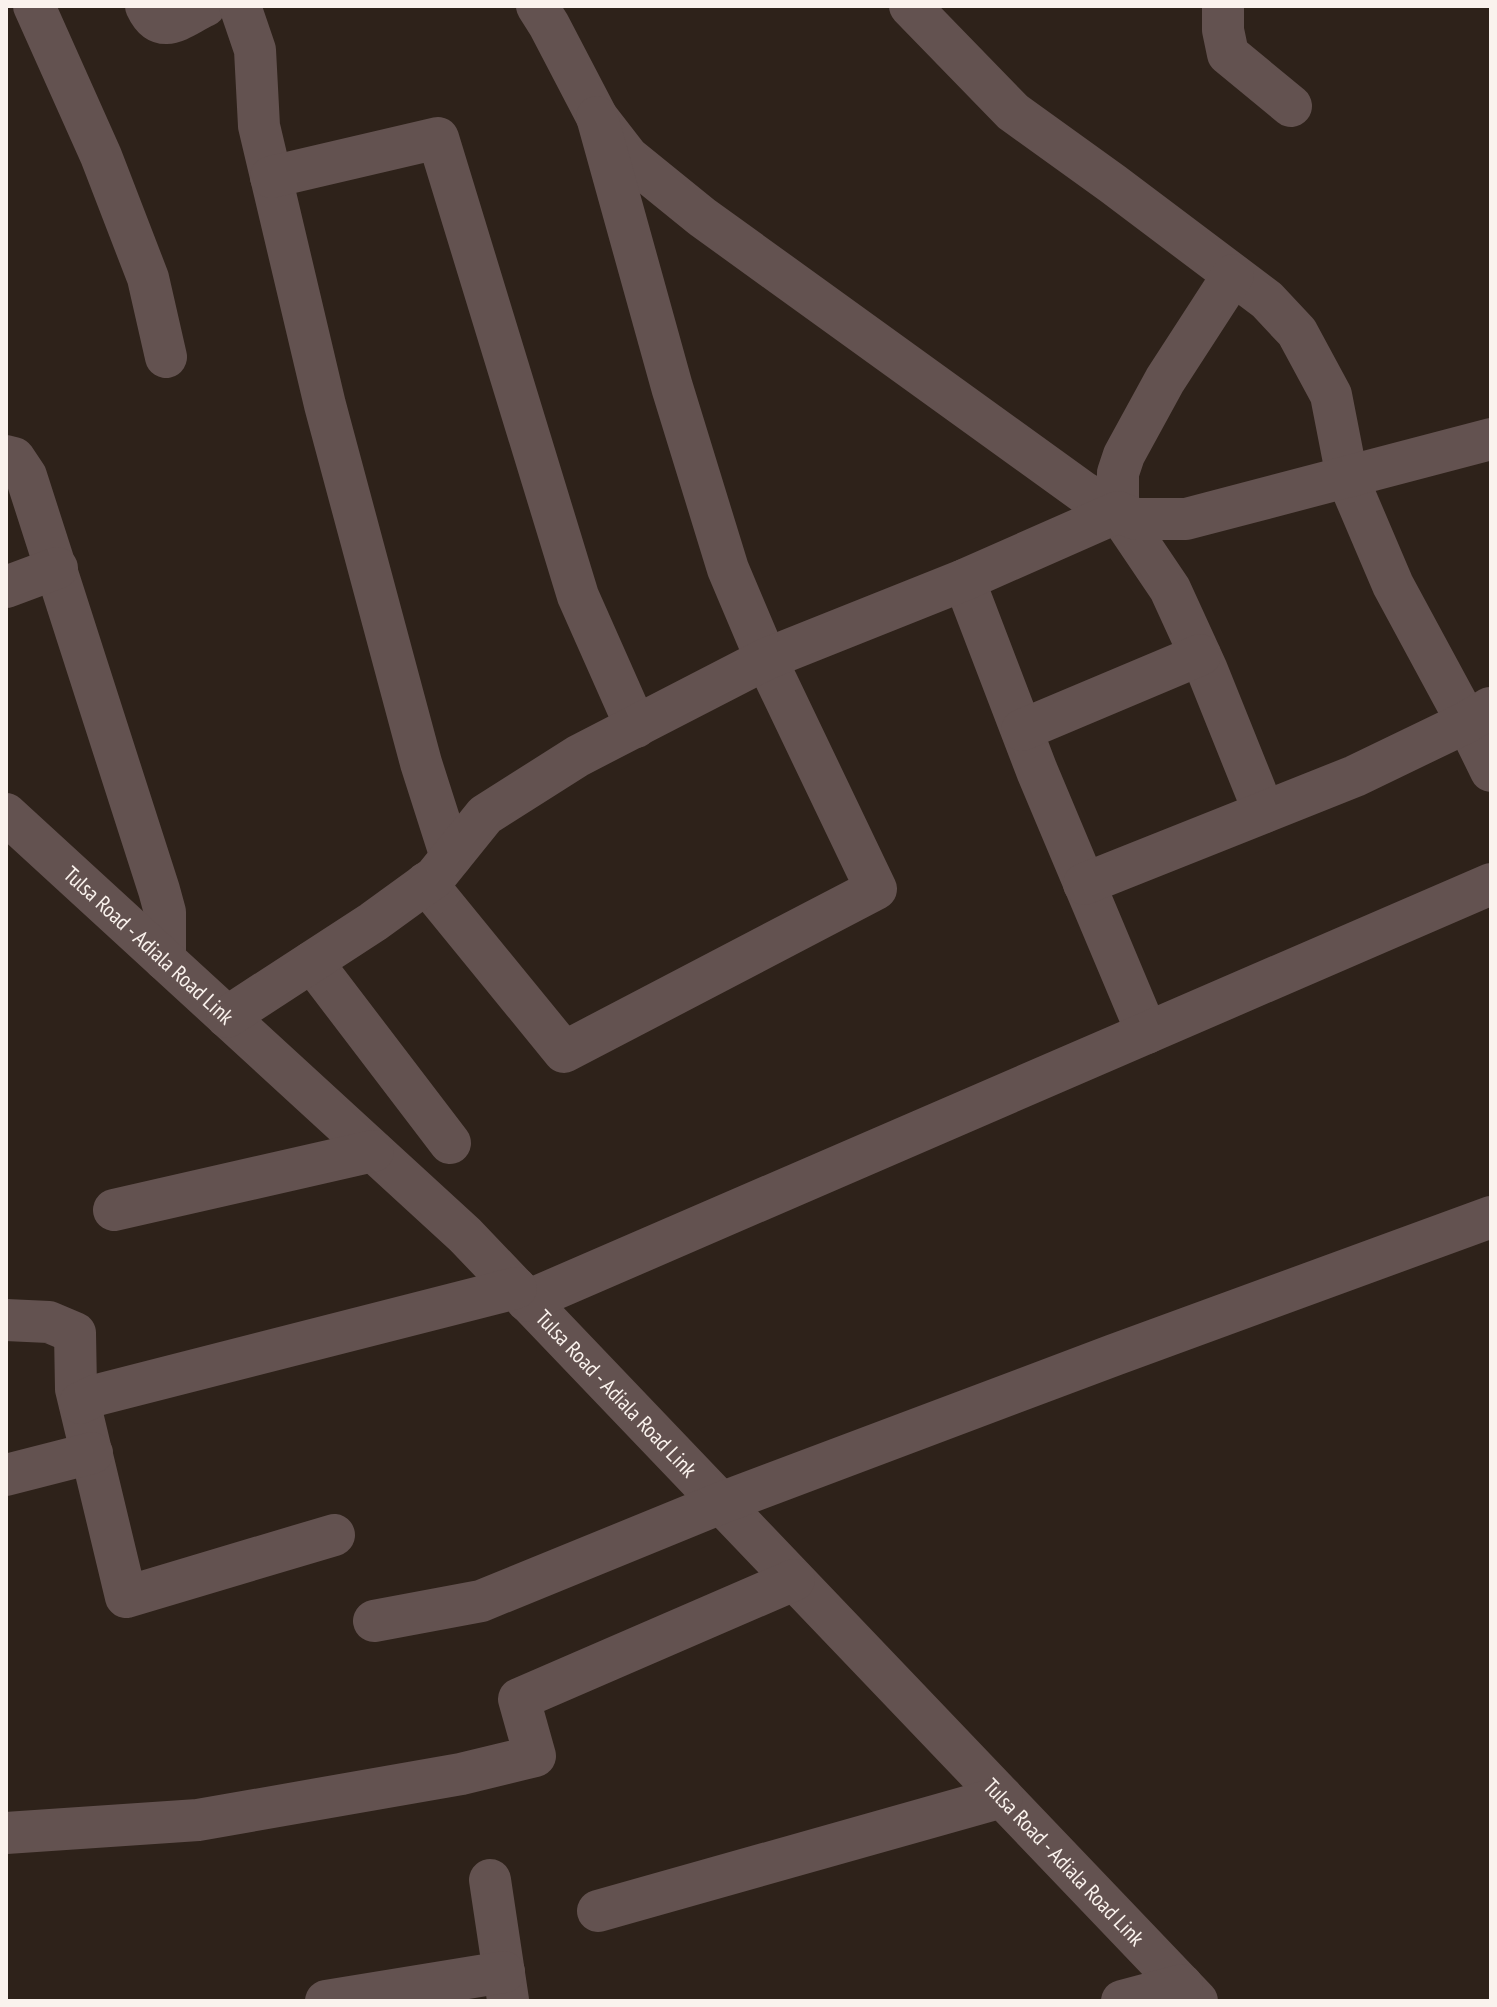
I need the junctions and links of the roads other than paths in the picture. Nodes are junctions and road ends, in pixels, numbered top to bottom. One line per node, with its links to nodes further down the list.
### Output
1 (34, 6): 12 (street)
2 (146, 6): 3 (street)
3 (205, 6)
4 (240, 6): 10 (street)
5 (537, 6): 9 (street)
6 (910, 6): 11 (street)
7 (1223, 6): 8 (street)
8 (1291, 106)
9 (597, 117): 16 (street); 21 (street)
10 (271, 177): 23 (street); 28 (street)
11 (1233, 275): 15 (street); 16 (street)
12 (166, 357)
13 (1491, 439): 15 (street)
14 (6, 456): 17 (street)
15 (1347, 477): 16 (street); 22 (street)
16 (1118, 512): 18 (street); 20 (street)
17 (57, 568): 19 (street); 31 (street)
18 (964, 580): 21 (street); 24 (street)
19 (6, 587)
20 (1200, 655): 24 (street); 26 (street)
21 (766, 659): 23 (street); 28 (street)
22 (1479, 715): 25 (street); 26 (street)
23 (636, 727): 28 (street)
24 (1022, 730): 29 (street)
25 (1491, 771)
26 (1264, 812): 29 (street)
27 (6, 814): 31 (street, Tulsa Road - Adiala Road Link)
28 (439, 870): 32 (street)
29 (1084, 884): 34 (street)
30 (1491, 884): 34 (street)
31 (165, 960): 33 (street, Tulsa Road - Adiala Road Link)
32 (312, 962): 33 (street); 35 (street)
33 (227, 1017): 36 (street, Tulsa Road - Adiala Road Link)
34 (1147, 1033): 39 (street)
35 (450, 1143)
36 (373, 1151): 37 (street); 39 (street, Tulsa Road - Adiala Road Link)
37 (114, 1210)
38 (1491, 1217): 44 (street)
39 (522, 1295): 41 (street); 44 (street, Tulsa Road - Adiala Road Link)
40 (6, 1320): 41 (street)
41 (80, 1403): 42 (street)
42 (92, 1453): 43 (street); 45 (street)
43 (6, 1475)
44 (721, 1503): 46 (street, Tulsa Road - Adiala Road Link); 47 (street)
45 (334, 1535)
46 (794, 1580): 48 (street, Tulsa Road - Adiala Road Link); 49 (street)
47 (374, 1621)
48 (1002, 1797): 51 (street); 53 (street, Tulsa Road - Adiala Road Link)
49 (6, 1833)
50 (490, 1880): 52 (street)
51 (598, 1911)
52 (506, 1986): 54 (street)
53 (1190, 1993): 55 (street)
54 (326, 2001)
55 (1122, 2001)

